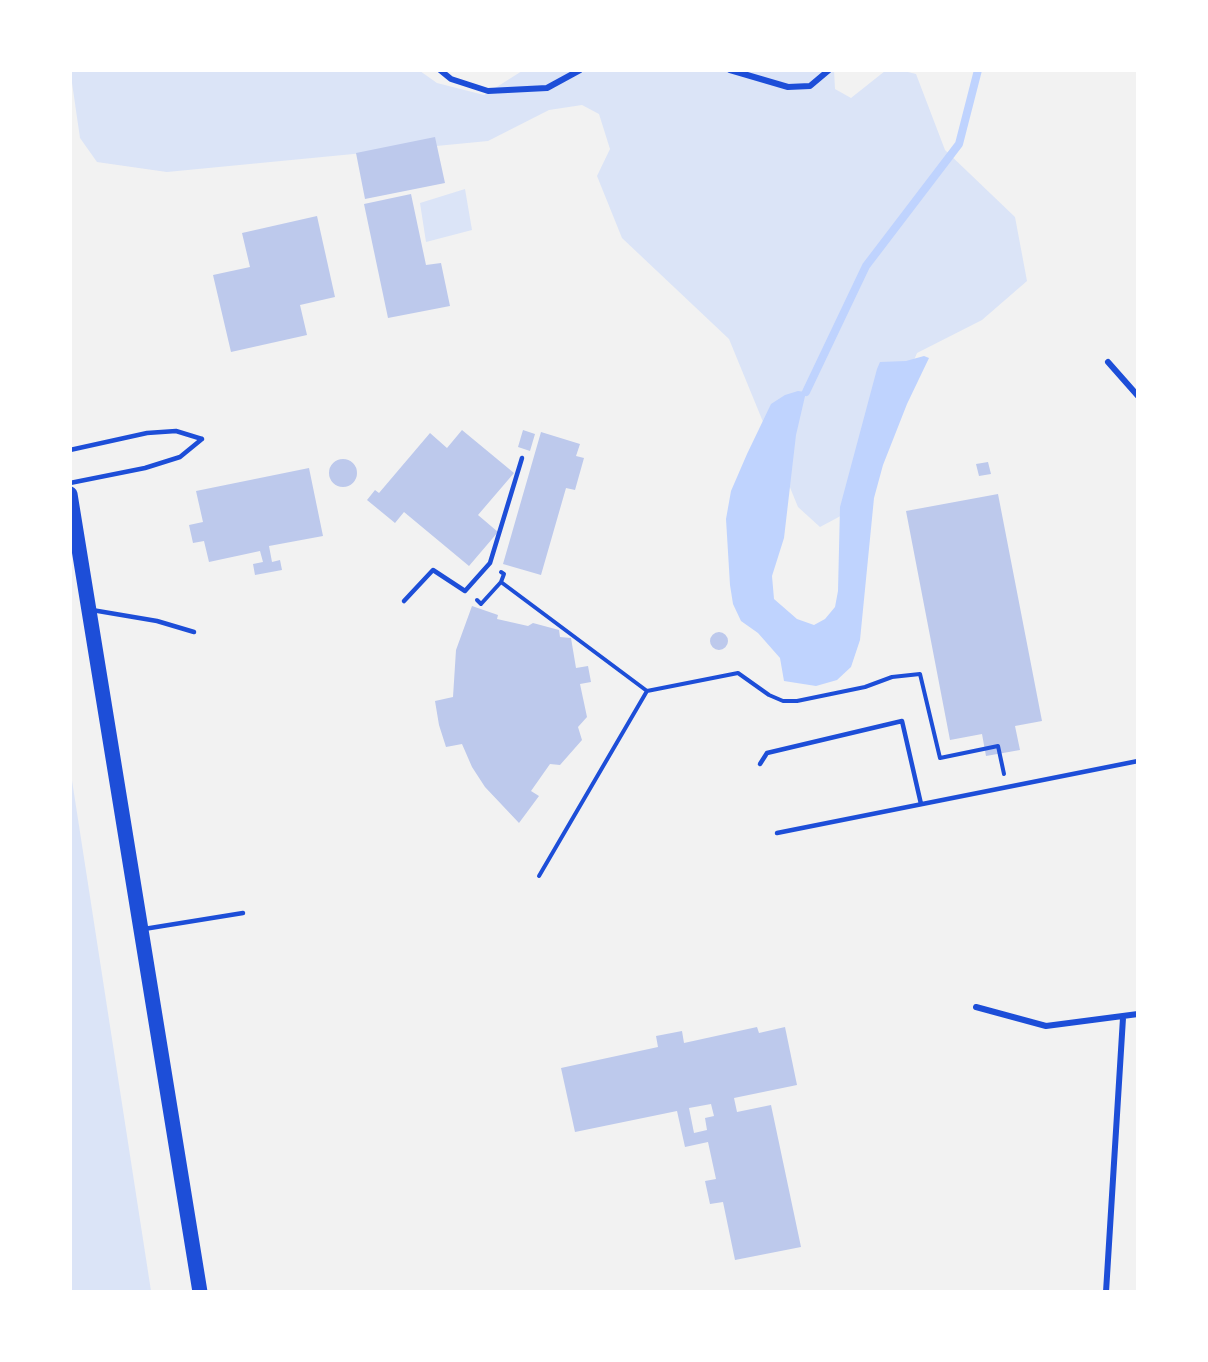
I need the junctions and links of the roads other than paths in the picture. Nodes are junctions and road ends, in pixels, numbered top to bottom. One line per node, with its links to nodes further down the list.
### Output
1 (440, 70): 2 (street)
2 (580, 70)
3 (730, 70): 4 (street)
4 (829, 70)
5 (1108, 362): 6 (street)
6 (1137, 396)
7 (70, 450): 9 (lane)
8 (522, 458): 11 (lane)
9 (70, 483)
10 (70, 494): 12 (main road)
11 (404, 601)
12 (90, 610): 13 (lane); 19 (main road)
13 (194, 632)
14 (1137, 760): 16 (lane)
15 (760, 764): 16 (lane)
16 (921, 804): 17 (lane)
17 (777, 833)
18 (243, 913): 19 (lane)
19 (141, 929): 23 (main road)
20 (975, 1007): 22 (street)
21 (1137, 1014): 22 (street)
22 (1123, 1018): 24 (street)
23 (200, 1292)
24 (1106, 1292)

